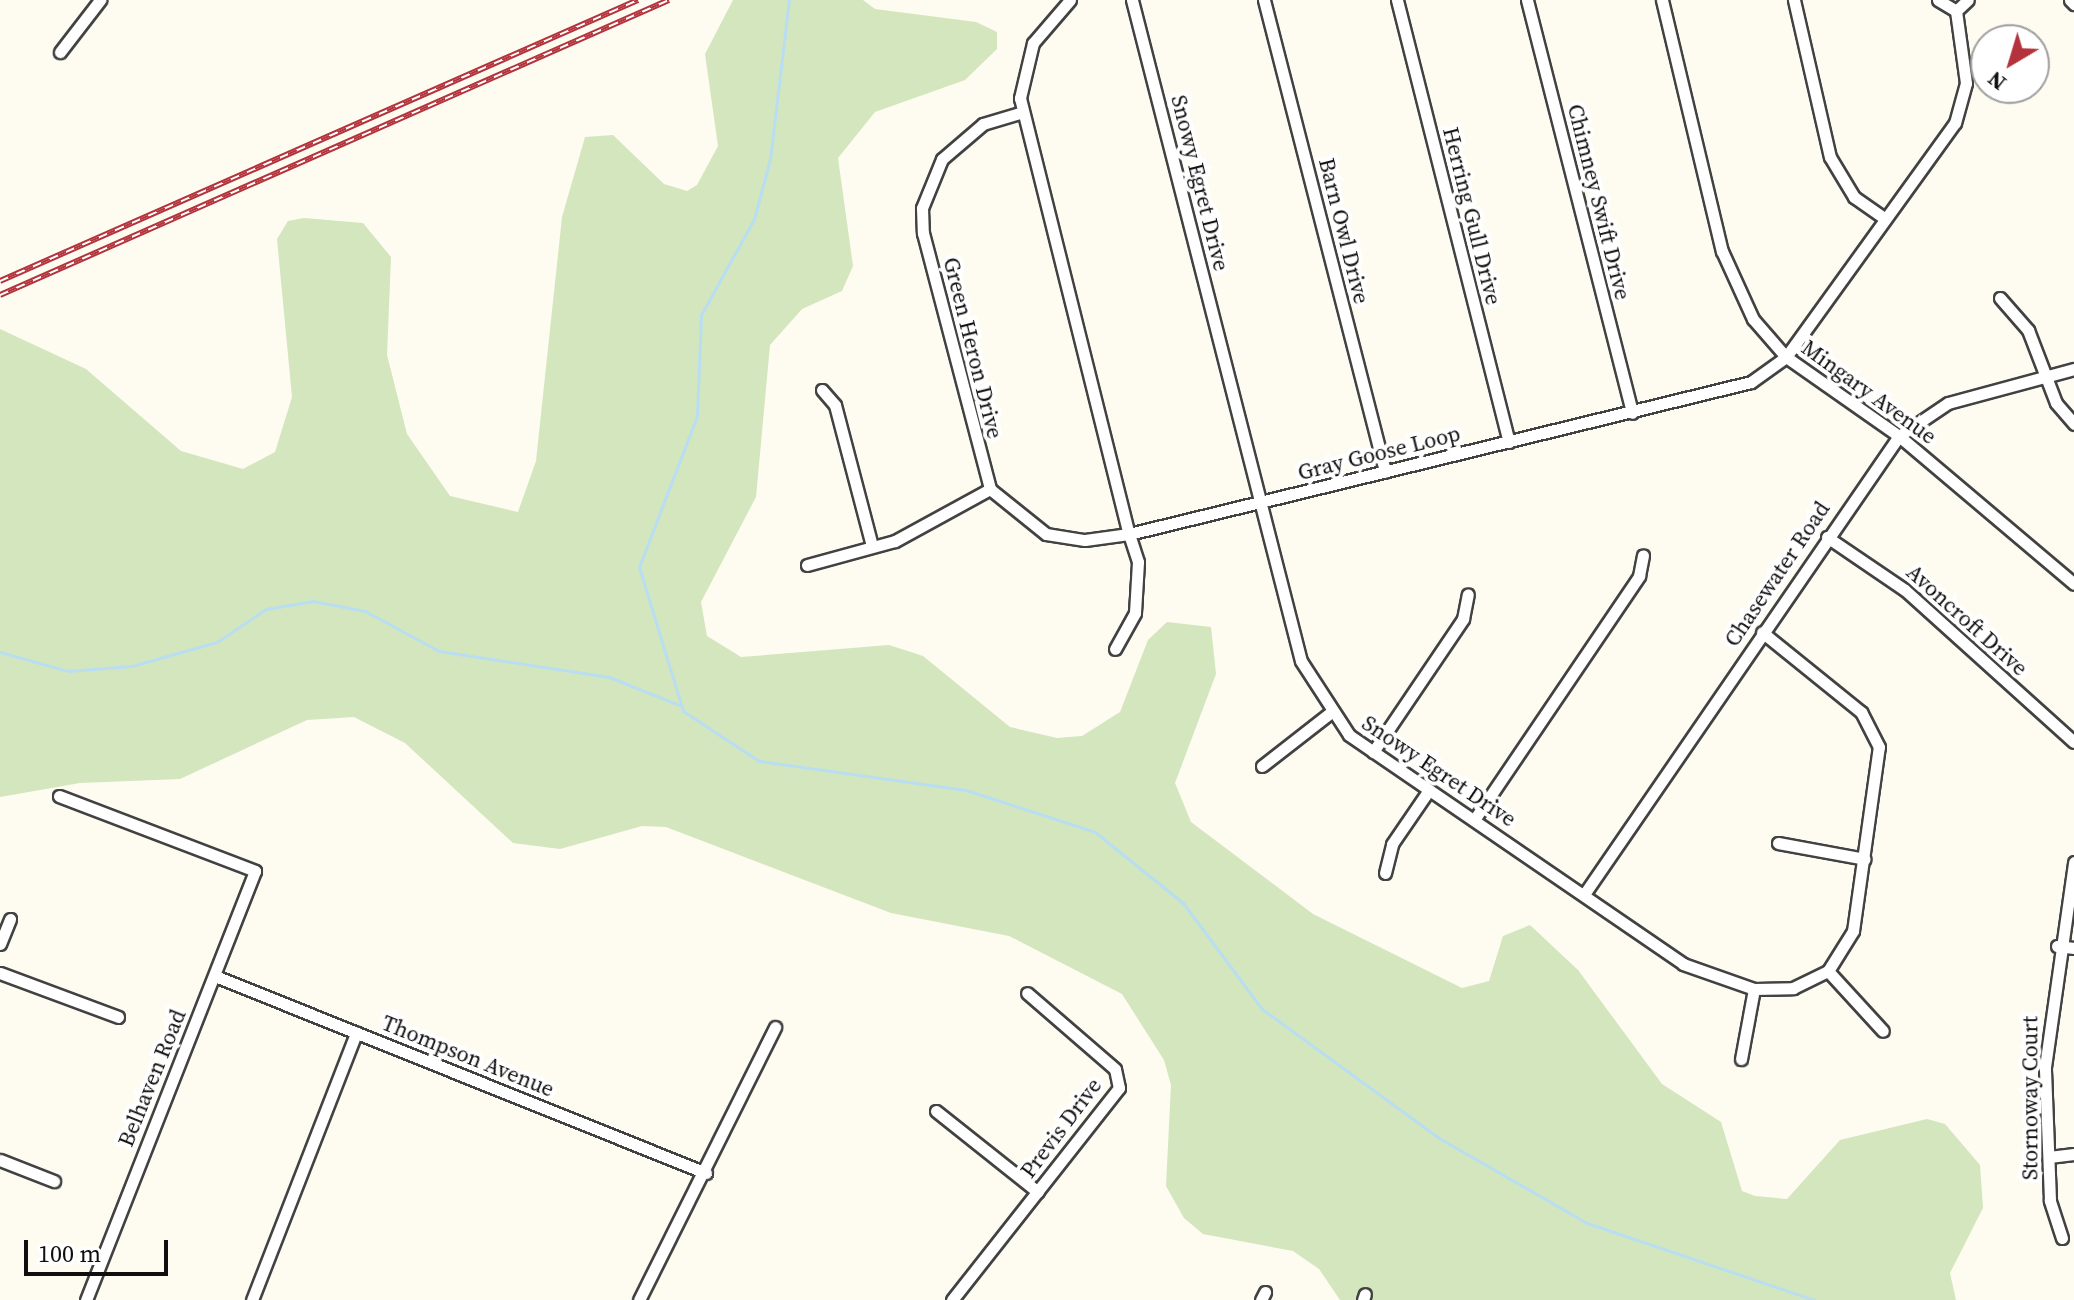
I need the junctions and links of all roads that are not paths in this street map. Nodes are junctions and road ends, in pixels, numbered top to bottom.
1 (100, 0) edge
2 (1070, 0) edge
3 (1132, 0) edge
4 (1264, 0) edge
5 (1397, 0) edge
6 (1527, 0) edge
7 (1662, 0) edge
8 (1794, 0) edge
9 (1938, 0) edge
10 (1968, 0) edge
11 (1956, 11) junction
12 (60, 52) dead end
13 (1023, 112) junction
14 (1885, 219) junction
15 (2000, 298) dead end
16 (1786, 357) junction
17 (2074, 369) edge
18 (2046, 378) junction
19 (822, 390) dead end
20 (1632, 413) junction
21 (2074, 424) edge
22 (1899, 436) junction
23 (1509, 442) junction
24 (1385, 472) junction
25 (990, 489) junction
26 (1259, 502) junction
27 (1129, 534) junction
28 (1827, 537) junction
29 (872, 546) junction
30 (1643, 555) dead end
31 (807, 565) dead end
32 (2074, 584) edge
33 (1468, 594) dead end
34 (1762, 632) junction
35 (1115, 649) dead end
36 (1330, 713) junction
37 (2074, 742) edge
38 (1373, 752) junction
39 (1262, 766) dead end
40 (1429, 790) junction
41 (59, 796) dead end
42 (1474, 820) junction
43 (1778, 843) dead end
44 (1865, 859) junction
45 (2074, 862) edge
46 (1385, 873) dead end
47 (1585, 893) junction
48 (10, 919) dead end
49 (0, 944) edge
50 (2057, 946) junction
51 (2074, 948) edge
52 (1828, 971) junction
53 (0, 973) edge
54 (215, 976) junction
55 (1754, 989) junction
56 (1027, 993) dead end
57 (118, 1017) dead end
58 (775, 1027) dead end
59 (1883, 1031) dead end
60 (356, 1033) junction
61 (1741, 1059) dead end
62 (936, 1111) dead end
63 (2074, 1154) edge
64 (2049, 1157) junction
65 (0, 1160) edge
66 (706, 1173) junction
67 (54, 1181) dead end
68 (1038, 1192) junction
69 (2062, 1238) dead end
70 (86, 1300) edge
71 (252, 1300) edge
72 (639, 1300) edge
73 (952, 1300) edge

1 - 12 street
2 - 13 street
3 - 26 street, Snowy Egret Drive
4 - 24 street, Barn Owl Drive
5 - 23 street, Herring Gull Drive
6 - 20 street, Chimney Swift Drive
7 - 16 street, Mingary Avenue
8 - 14 street
9 - 11 street
10 - 11 street
11 - 14 street, Gray Goose Loop
13 - 25 street, Green Heron Drive
13 - 27 street
14 - 16 street, Gray Goose Loop
15 - 18 street
16 - 20 street, Gray Goose Loop
16 - 22 street, Mingary Avenue
17 - 18 street, Chasewater Road
18 - 21 street
18 - 22 street, Chasewater Road
19 - 29 street
20 - 23 street, Gray Goose Loop
22 - 28 street, Chasewater Road
22 - 32 street, Mingary Avenue
23 - 24 street, Gray Goose Loop
24 - 26 street, Gray Goose Loop
25 - 27 street
25 - 29 street
26 - 27 street, Gray Goose Loop
26 - 36 street, Snowy Egret Drive
27 - 35 street
28 - 34 street, Chasewater Road
28 - 37 street, Avoncroft Drive
29 - 31 street
30 - 42 street
33 - 38 street
34 - 44 street
34 - 47 street, Chasewater Road
36 - 38 street, Snowy Egret Drive
36 - 39 street
38 - 40 street, Snowy Egret Drive
40 - 42 street, Snowy Egret Drive
40 - 46 street
41 - 54 street, Belhaven Road
42 - 47 street, Snowy Egret Drive
43 - 44 street
44 - 52 street
45 - 50 street, Stornoway Court
47 - 55 street, Snowy Egret Drive
48 - 49 street
50 - 51 street
50 - 64 street, Stornoway Court
52 - 55 street, Snowy Egret Drive
52 - 59 street
53 - 57 street
54 - 60 street, Thompson Avenue
54 - 70 street, Belhaven Road
55 - 61 street
56 - 68 street, Previs Drive
58 - 66 street
60 - 66 street, Thompson Avenue
60 - 71 street
62 - 68 street
63 - 64 street
64 - 69 street, Stornoway Court
65 - 67 street
66 - 72 street
68 - 73 street, Previs Drive

